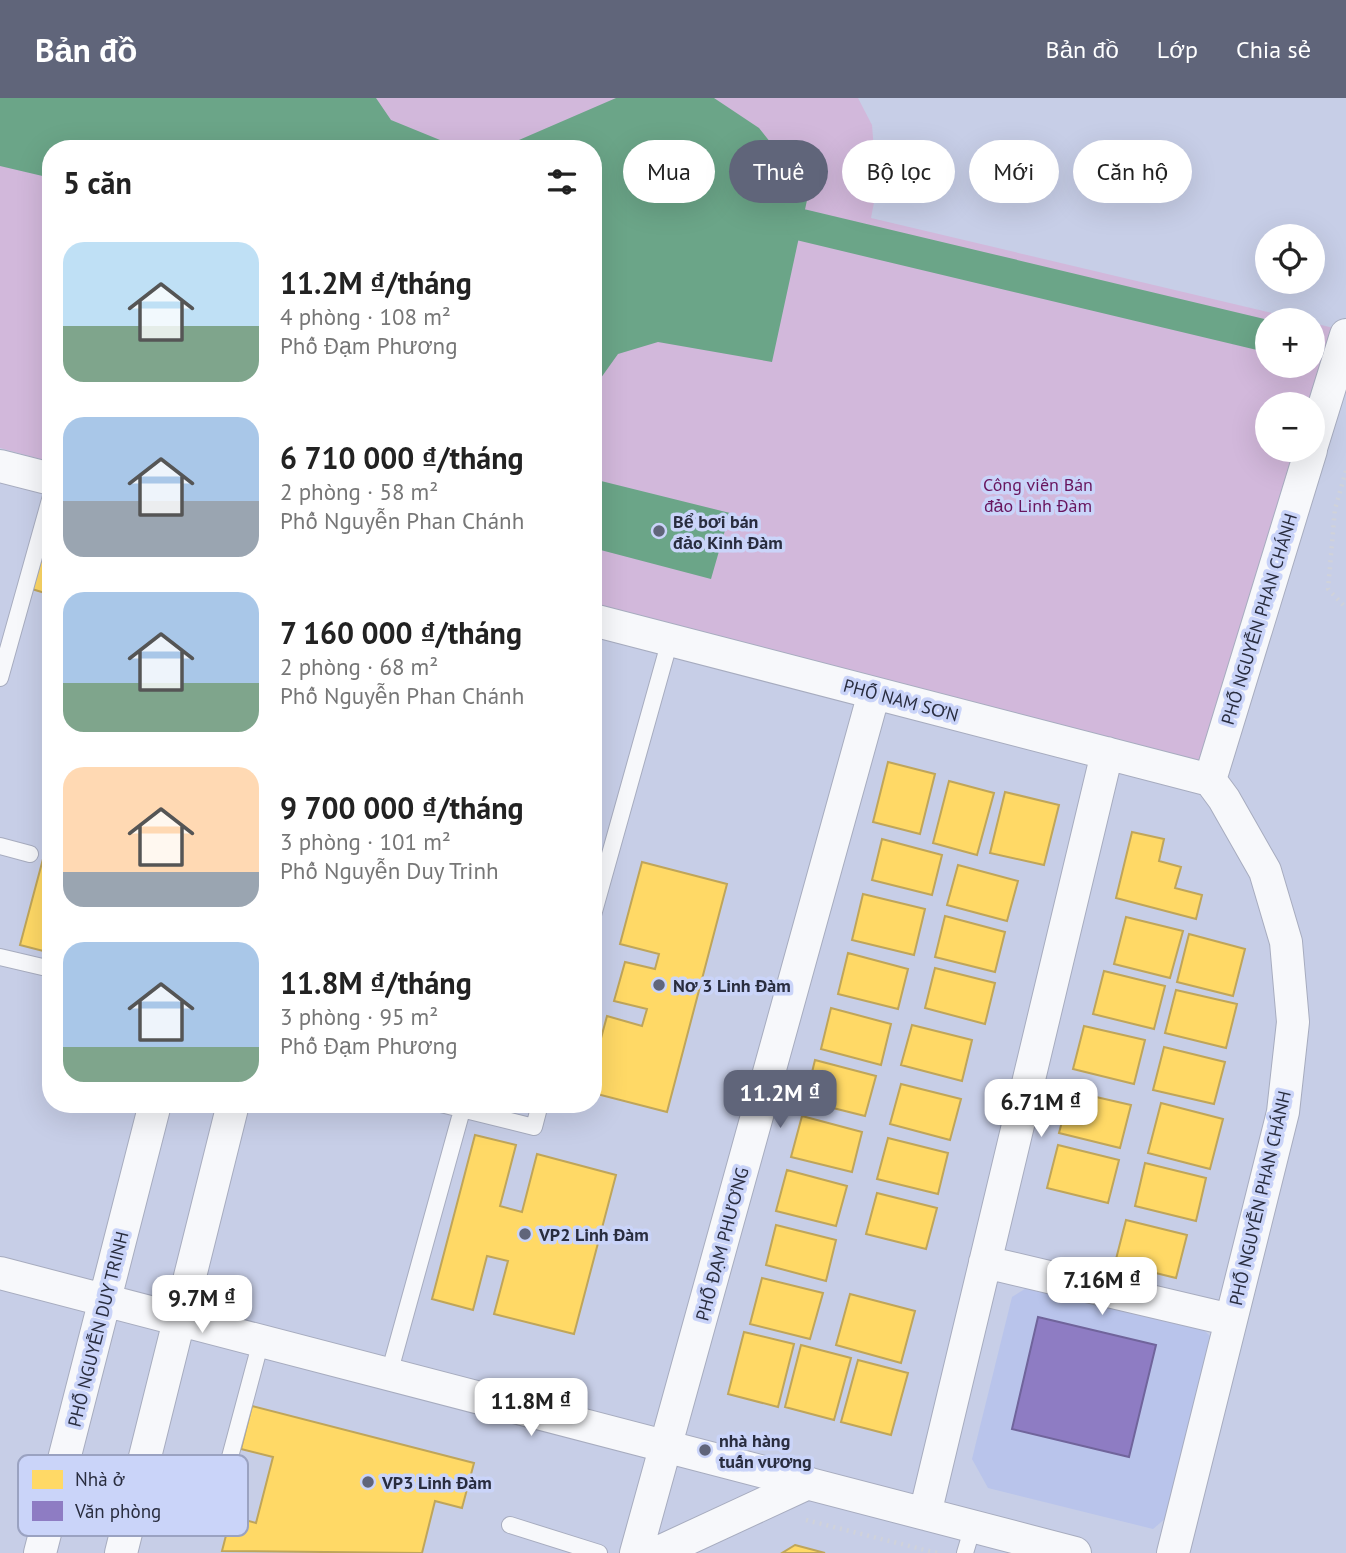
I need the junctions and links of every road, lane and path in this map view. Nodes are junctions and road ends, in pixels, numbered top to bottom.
1 (1346, 335) edge
2 (1325, 403) edge
3 (1307, 462) edge
4 (0, 466) edge
5 (1346, 471) edge
6 (42, 477) edge
7 (42, 528) edge
8 (1346, 608) edge
9 (602, 622) edge
10 (670, 640) junction
11 (0, 678) edge
12 (874, 693) junction
13 (1107, 753) junction
14 (1210, 780) junction
15 (0, 846) edge
16 (30, 854) dead end
17 (602, 883) edge
18 (0, 957) edge
19 (42, 967) edge
20 (153, 1113) edge
21 (231, 1113) edge
22 (461, 1113) edge
23 (475, 1113) edge
24 (538, 1113) edge
25 (985, 1262) junction
26 (0, 1273) edge
27 (105, 1301) junction
28 (179, 1320) junction
29 (1231, 1320) junction
30 (261, 1341) junction
31 (389, 1374) junction
32 (666, 1446) junction
33 (65, 1455) edge
34 (145, 1455) edge
35 (231, 1455) edge
36 (808, 1483) junction
37 (925, 1514) junction
38 (795, 1517) dead end
39 (510, 1525) dead end
40 (44, 1536) edge
41 (125, 1536) edge
42 (969, 1540) edge
43 (40, 1553) edge
44 (121, 1553) edge
45 (599, 1553) edge
46 (636, 1553) edge
47 (657, 1553) edge
48 (937, 1553) edge
49 (1075, 1553) edge
50 (1173, 1553) edge

1 - 2 street
3 - 14 street, PHỐ NGUYỄN PHAN CHÁNH
4 - 6 street
5 - 8 path
7 - 11 lane
9 - 10 street, PHỐ NAM SƠN
10 - 12 street, PHỐ NAM SƠN
10 - 17 lane
12 - 13 street, PHỐ NAM SƠN
12 - 32 street, PHỐ ĐẠM PHƯƠNG
13 - 14 street, PHỐ NAM SƠN
13 - 25 street
14 - 29 street, PHỐ NGUYỄN PHAN CHÁNH
15 - 16 lane
18 - 19 lane
20 - 27 street, PHỐ NGUYỄN DUY TRINH
21 - 28 street
22 - 31 lane
23 - 24 lane
25 - 29 street
25 - 37 street
26 - 27 street
27 - 28 street
27 - 33 street, PHỐ NGUYỄN DUY TRINH
28 - 30 street
28 - 34 street
29 - 50 street, PHỐ NGUYỄN PHAN CHÁNH
30 - 31 street
30 - 35 lane
31 - 32 street
32 - 36 street
32 - 46 street, PHỐ ĐẠM PHƯƠNG
36 - 37 street
36 - 47 street
37 - 42 street
38 - 48 path
39 - 45 lane
40 - 43 street, PHỐ NGUYỄN DUY TRINH
41 - 44 street
42 - 49 street

